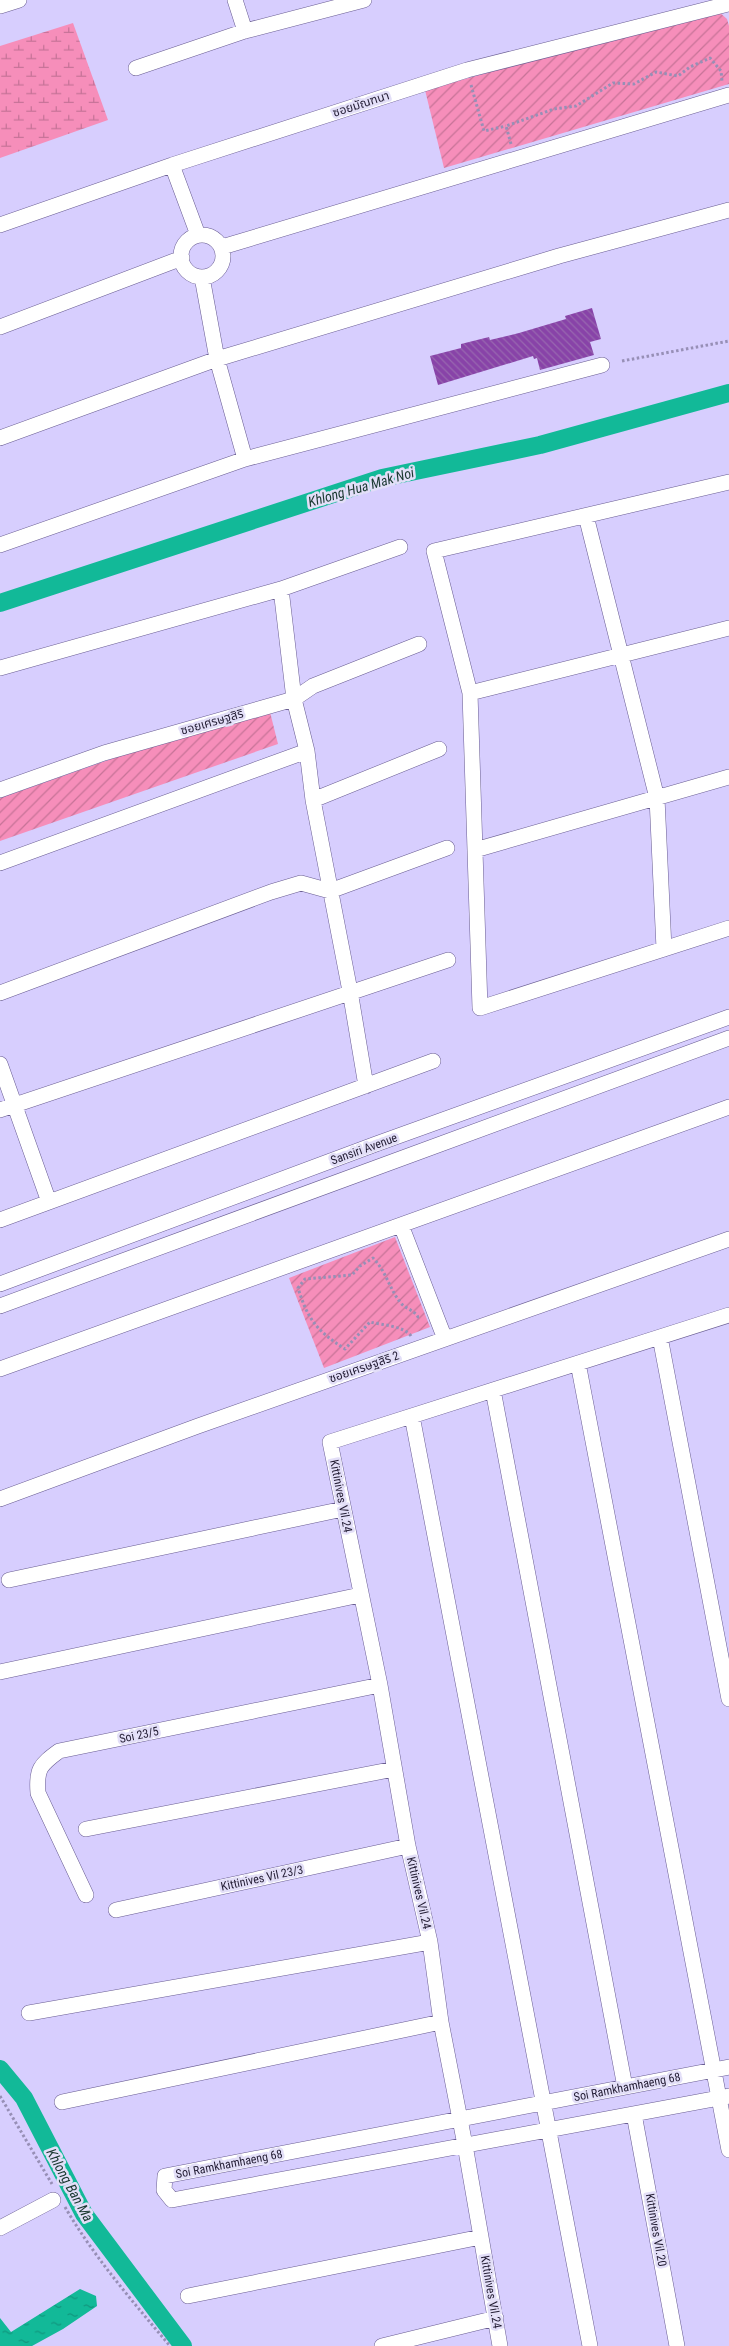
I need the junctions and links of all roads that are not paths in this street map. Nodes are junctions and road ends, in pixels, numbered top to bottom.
1 (19, 0) edge
2 (235, 0) edge
3 (364, 0) edge
4 (728, 5) edge
5 (0, 6) edge
6 (245, 31) junction
7 (136, 68) dead end
8 (727, 96) edge
9 (172, 165) junction
10 (729, 210) edge
11 (0, 225) edge
12 (198, 235) junction
13 (222, 247) junction
14 (182, 258) junction
15 (202, 277) junction
16 (0, 327) edge
17 (217, 359) junction
18 (602, 365) dead end
19 (0, 438) edge
20 (244, 459) junction
21 (729, 482) edge
22 (586, 516) junction
23 (0, 545) edge
24 (400, 547) dead end
25 (281, 589) junction
26 (729, 628) edge
27 (418, 644) dead end
28 (620, 655) junction
29 (0, 668) edge
30 (470, 693) junction
31 (294, 699) junction
32 (440, 748) dead end
33 (307, 751) junction
34 (729, 777) edge
35 (0, 790) edge
36 (657, 798) junction
37 (313, 800) junction
38 (447, 848) dead end
39 (475, 850) junction
40 (0, 863) edge
41 (330, 892) junction
42 (729, 928) edge
43 (664, 949) junction
44 (448, 960) dead end
45 (350, 992) junction
46 (0, 993) edge
47 (729, 1016) edge
48 (729, 1038) edge
49 (624, 1054) junction
50 (433, 1060) dead end
51 (0, 1064) edge
52 (630, 1073) junction
53 (366, 1086) junction
54 (15, 1104) junction
55 (729, 1107) edge
56 (0, 1110) edge
57 (322, 1164) junction
58 (329, 1184) junction
59 (49, 1202) junction
60 (0, 1220) edge
61 (401, 1225) junction
62 (729, 1239) edge
63 (31, 1273) junction
64 (0, 1284) edge
65 (36, 1292) junction
66 (0, 1306) edge
67 (729, 1315) edge
68 (660, 1337) junction
69 (445, 1339) junction
70 (578, 1363) junction
71 (0, 1369) edge
72 (493, 1390) junction
73 (412, 1416) junction
74 (0, 1499) edge
75 (344, 1509) junction
76 (9, 1580) dead end
77 (360, 1595) junction
78 (0, 1672) edge
79 (380, 1685) junction
80 (729, 1699) edge
81 (394, 1769) junction
82 (86, 1829) dead end
83 (408, 1846) junction
84 (86, 1896) dead end
85 (116, 1910) dead end
86 (430, 1942) junction
87 (29, 2013) dead end
88 (440, 2022) junction
89 (729, 2067) edge
90 (713, 2070) junction
91 (625, 2087) junction
92 (724, 2097) edge
93 (62, 2102) dead end
94 (542, 2104) junction
95 (634, 2114) junction
96 (460, 2119) junction
97 (548, 2130) junction
98 (465, 2146) junction
99 (729, 2150) edge
100 (56, 2196) road end
101 (0, 2228) edge
102 (482, 2237) junction
103 (188, 2296) dead end
104 (496, 2318) junction
105 (382, 2346) edge
106 (500, 2346) edge
107 (590, 2346) edge
108 (677, 2346) edge

1 - 5 street
2 - 6 street
3 - 6 street
4 - 9 street, ซอยมัณฑนา
6 - 7 street
8 - 13 street
9 - 11 street, ซอยมัณฑนา
9 - 12 street
10 - 17 street
12 - 13 street
12 - 14 street
13 - 15 street
14 - 15 street
14 - 16 street
15 - 17 street
17 - 19 street
17 - 20 street
18 - 20 street
20 - 23 street
21 - 22 street
22 - 28 street
22 - 30 street
24 - 25 street
25 - 29 street
25 - 31 street
26 - 28 street
27 - 31 street, ซอยเศรษฐสิริ
28 - 30 street
28 - 36 street
30 - 39 street
31 - 33 street
31 - 35 street, ซอยเศรษฐสิริ
32 - 37 street
33 - 37 street
33 - 40 street
34 - 36 street
36 - 39 street
36 - 43 street
37 - 41 street
38 - 41 street
39 - 43 street
41 - 45 street
41 - 46 street
42 - 43 street
44 - 45 street
45 - 53 street
45 - 54 street
47 - 49 street, Sansiri Avenue
48 - 52 street, Sansiri Avenue
49 - 52 street
49 - 57 street, Sansiri Avenue
50 - 53 street
51 - 54 street
52 - 58 street, Sansiri Avenue
53 - 59 street
54 - 56 street
54 - 59 street
55 - 61 street
57 - 58 street
57 - 63 street, Sansiri Avenue
58 - 65 street, Sansiri Avenue
59 - 60 street
61 - 69 street
61 - 71 street
62 - 69 street, ซอยเศรษฐสิริ 2
63 - 64 street, Sansiri Avenue
63 - 65 street
65 - 66 street, Sansiri Avenue
67 - 68 street
68 - 70 street
68 - 80 street
69 - 74 street, ซอยเศรษฐสิริ 2
70 - 72 street
70 - 90 street
72 - 73 street
72 - 91 street
73 - 75 street, Kittinives Vil.24
73 - 94 street
75 - 76 street
75 - 77 street, Kittinives Vil.24
77 - 78 street
77 - 79 street, Kittinives Vil.24
79 - 81 street, Kittinives Vil.24
79 - 84 street, Soi 23/5
81 - 82 street
81 - 83 street, Kittinives Vil.24
83 - 85 street, Kittinives Vil 23/3
83 - 86 street, Kittinives Vil.24
86 - 87 street
86 - 88 street, Kittinives Vil.24
88 - 93 street
88 - 96 street, Kittinives Vil.24
89 - 90 street, Soi Ramkhamhaeng 68
90 - 91 street, Soi Ramkhamhaeng 68
90 - 92 street
91 - 94 street, Soi Ramkhamhaeng 68
92 - 95 street, Soi Ramkhamhaeng 68
92 - 99 street
94 - 96 street, Soi Ramkhamhaeng 68
94 - 97 street
95 - 97 street, Soi Ramkhamhaeng 68
95 - 108 street, Kittinives Vil.20
96 - 98 street, Kittinives Vil.24
96 - 98 street, Soi Ramkhamhaeng 68
97 - 98 street, Soi Ramkhamhaeng 68
97 - 107 street
98 - 102 street, Kittinives Vil.24
100 - 101 street
102 - 103 street
102 - 104 street, Kittinives Vil.24
104 - 105 street
104 - 106 street, Kittinives Vil.24

